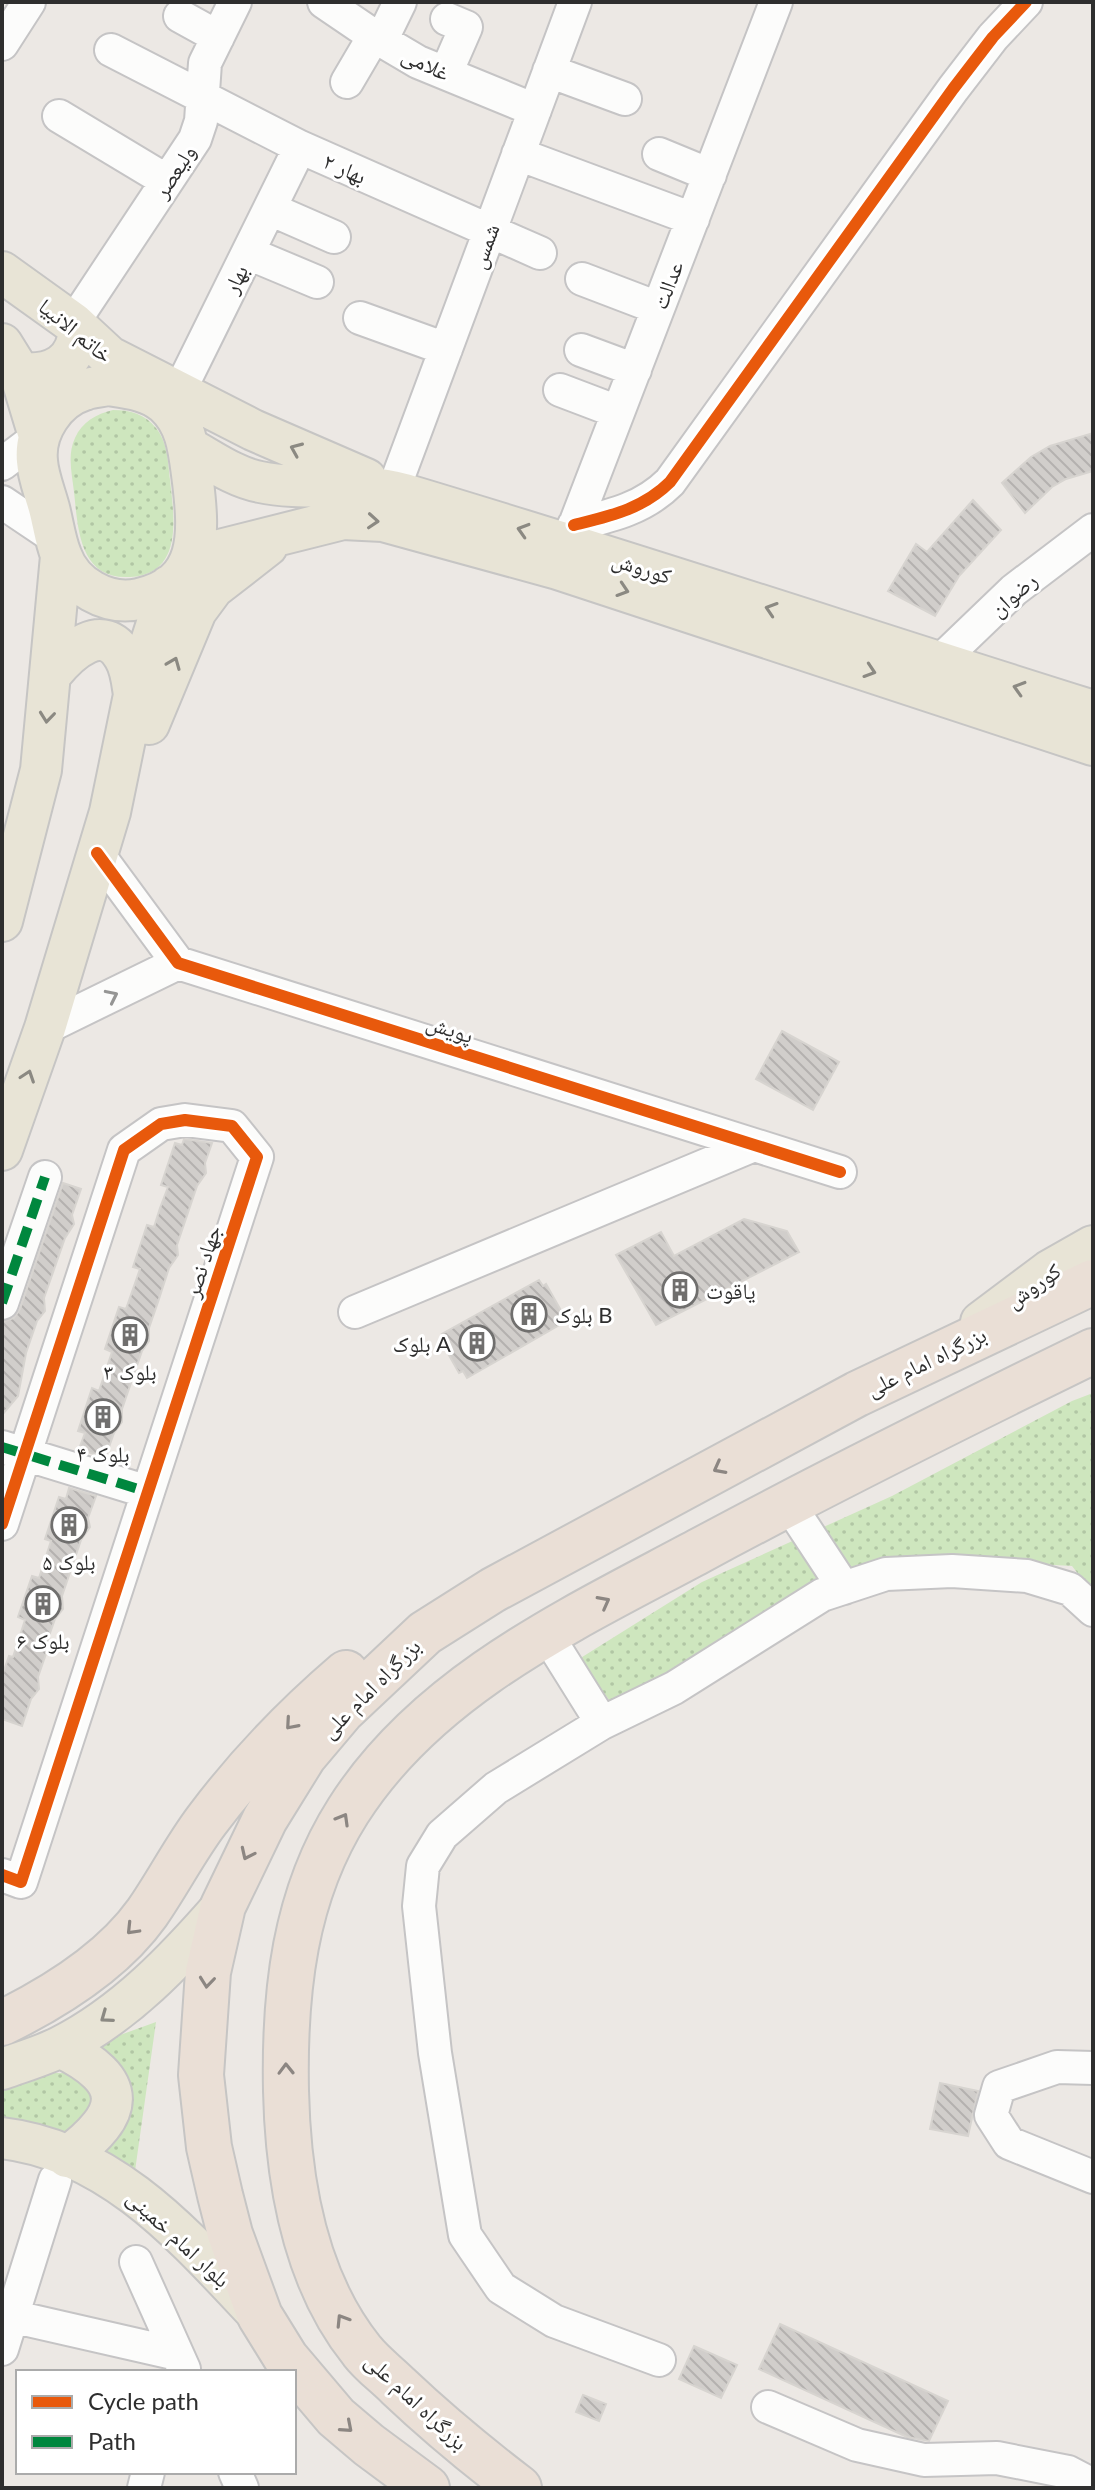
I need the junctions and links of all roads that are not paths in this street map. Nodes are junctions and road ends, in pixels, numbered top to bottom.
1 (235, 2) edge
2 (400, 2) edge
3 (575, 2) edge
4 (776, 2) edge
5 (1026, 2) edge
6 (333, 5) edge
7 (17, 8) edge
8 (180, 16) dead end
9 (447, 19) dead end
10 (218, 37) junction
11 (378, 38) junction
12 (2, 44) edge
13 (111, 50) dead end
14 (549, 71) junction
15 (446, 73) junction
16 (347, 82) dead end
17 (203, 97) junction
18 (625, 99) dead end
19 (535, 110) junction
20 (59, 116) dead end
21 (300, 147) junction
22 (518, 154) junction
23 (659, 154) dead end
24 (710, 175) junction
25 (167, 181) junction
26 (270, 209) junction
27 (693, 219) junction
28 (489, 232) junction
29 (334, 237) dead end
30 (248, 253) junction
31 (540, 253) dead end
32 (2, 272) edge
33 (582, 279) dead end
34 (317, 282) dead end
35 (658, 308) junction
36 (360, 318) dead end
37 (76, 326) junction
38 (446, 349) junction
39 (581, 350) dead end
40 (11, 359) edge
41 (635, 370) junction
42 (560, 390) dead end
43 (165, 398) junction
44 (618, 412) junction
45 (39, 436) junction
46 (189, 448) junction
47 (2, 464) edge
48 (393, 491) junction
49 (2, 502) edge
50 (296, 530) junction
51 (1093, 530) edge
52 (567, 546) junction
53 (59, 548) junction
54 (181, 572) junction
55 (938, 663) junction
56 (52, 673) junction
57 (134, 695) junction
58 (1093, 711) edge
59 (1093, 745) edge
60 (110, 812) junction
61 (97, 853) junction
62 (2, 921) edge
63 (178, 963) junction
64 (45, 1028) junction
65 (754, 1145) junction
66 (2, 1150) edge
67 (840, 1172) dead end
68 (45, 1177) dead end
69 (1093, 1246) edge
70 (1093, 1282) edge
71 (2, 1303) edge
72 (355, 1312) dead end
73 (1093, 1351) edge
74 (937, 1355) junction
75 (857, 1394) junction
76 (770, 1441) junction
77 (13, 1451) edge
78 (882, 1453) junction
79 (148, 1492) junction
80 (792, 1501) junction
81 (2, 1524) edge
82 (844, 1588) junction
83 (493, 1590) junction
84 (1093, 1610) edge
85 (547, 1635) junction
86 (602, 1723) junction
87 (2, 1875) edge
88 (223, 1906) junction
89 (2, 2023) edge
90 (60, 2047) junction
91 (1093, 2068) edge
92 (2, 2069) edge
93 (2, 2138) edge
94 (61, 2168) junction
95 (1093, 2177) edge
96 (136, 2262) dead end
97 (8, 2315) edge
98 (260, 2316) junction
99 (2, 2349) edge
100 (659, 2360) dead end
101 (178, 2366) edge
102 (768, 2407) dead end
103 (1093, 2485) edge
104 (427, 2488) edge
105 (519, 2488) edge

1 - 10 street, ولیعصر
2 - 11 street
3 - 14 street, شمس
4 - 24 street, عدالت
5 - 52 street
6 - 11 street, غلامی
7 - 12 street
8 - 10 street
9 - 15 street
10 - 17 street, ولیعصر
11 - 15 street, غلامی
11 - 16 street
13 - 17 street, بهار ۲
14 - 18 street
14 - 19 street, شمس
15 - 19 street, غلامی
17 - 21 street, بهار ۲
17 - 25 street, ولیعصر
19 - 22 street, شمس
20 - 25 street
21 - 26 street, بهار
21 - 28 street, بهار ۲
22 - 27 street
22 - 28 street, شمس
23 - 24 street
24 - 27 street, عدالت
25 - 37 street, ولیعصر
26 - 29 street
26 - 30 street, بهار
27 - 35 street, عدالت
28 - 31 street, بهار ۲
28 - 38 street, شمس
30 - 34 street
30 - 43 street, بهار
32 - 37 main road, خاتم الانبیا
33 - 35 street
35 - 41 street, عدالت
36 - 38 street
37 - 40 main road
37 - 43 main road, خاتم الانبیا
38 - 48 street, شمس
39 - 41 street
40 - 45 main road
41 - 44 street, عدالت
42 - 44 street
43 - 45 main road
43 - 46 main road
48 -> 43 main road
44 - 52 street, عدالت
45 - 47 street
45 - 53 main road
46 - 48 main road, کوروش
46 - 54 main road
52 -> 48 main road, کوروش
49 - 53 street
50 -> 52 main road, کوروش
50 - 54 main road, کوروش
60 -> 50 main road
51 - 55 street, رضوان
55 -> 52 main road, کوروش
52 -> 59 main road, کوروش
53 - 54 main road
53 - 56 main road
54 - 57 main road
58 -> 55 main road, کوروش
56 - 57 main road
56 -> 62 main road
57 - 60 main road
60 - 61 main road
61 - 63 street
61 - 64 main road
64 -> 63 street
63 - 65 street, پویش
66 -> 64 main road
65 - 67 street, پویش
65 - 72 street
68 - 71 street
69 - 74 main road, کوروش
70 - 74 highway, بزرگراه امام علی
73 - 78 highway, بزرگراه امام علی
74 - 75 highway, بزرگراه امام علی
75 - 76 highway, بزرگراه امام علی
75 - 78 highway
76 - 80 highway
76 -> 83 highway, بزرگراه امام علی
77 - 79 street
77 - 79 street, جهاد نصر
77 - 81 street, جهاد نصر
78 - 80 highway, بزرگراه امام علی
79 - 87 street, جهاد نصر
80 - 82 street
85 -> 80 highway, بزرگراه امام علی
82 - 84 street
82 - 86 street
83 -> 88 highway, بزرگراه امام علی
83 -> 89 highway
85 - 86 street
105 -> 85 highway, بزرگراه امام علی
86 - 100 street
88 -> 90 main road
88 -> 98 highway, بزرگراه امام علی
90 - 92 main road
90 - 94 main road
91 - 95 street
93 - 94 main road, بلوار امام خمینی
94 - 97 street
94 - 98 main road, بلوار امام خمینی
96 - 101 street
97 - 99 street
97 - 101 street
98 -> 104 highway, بزرگراه امام علی
102 - 103 street

